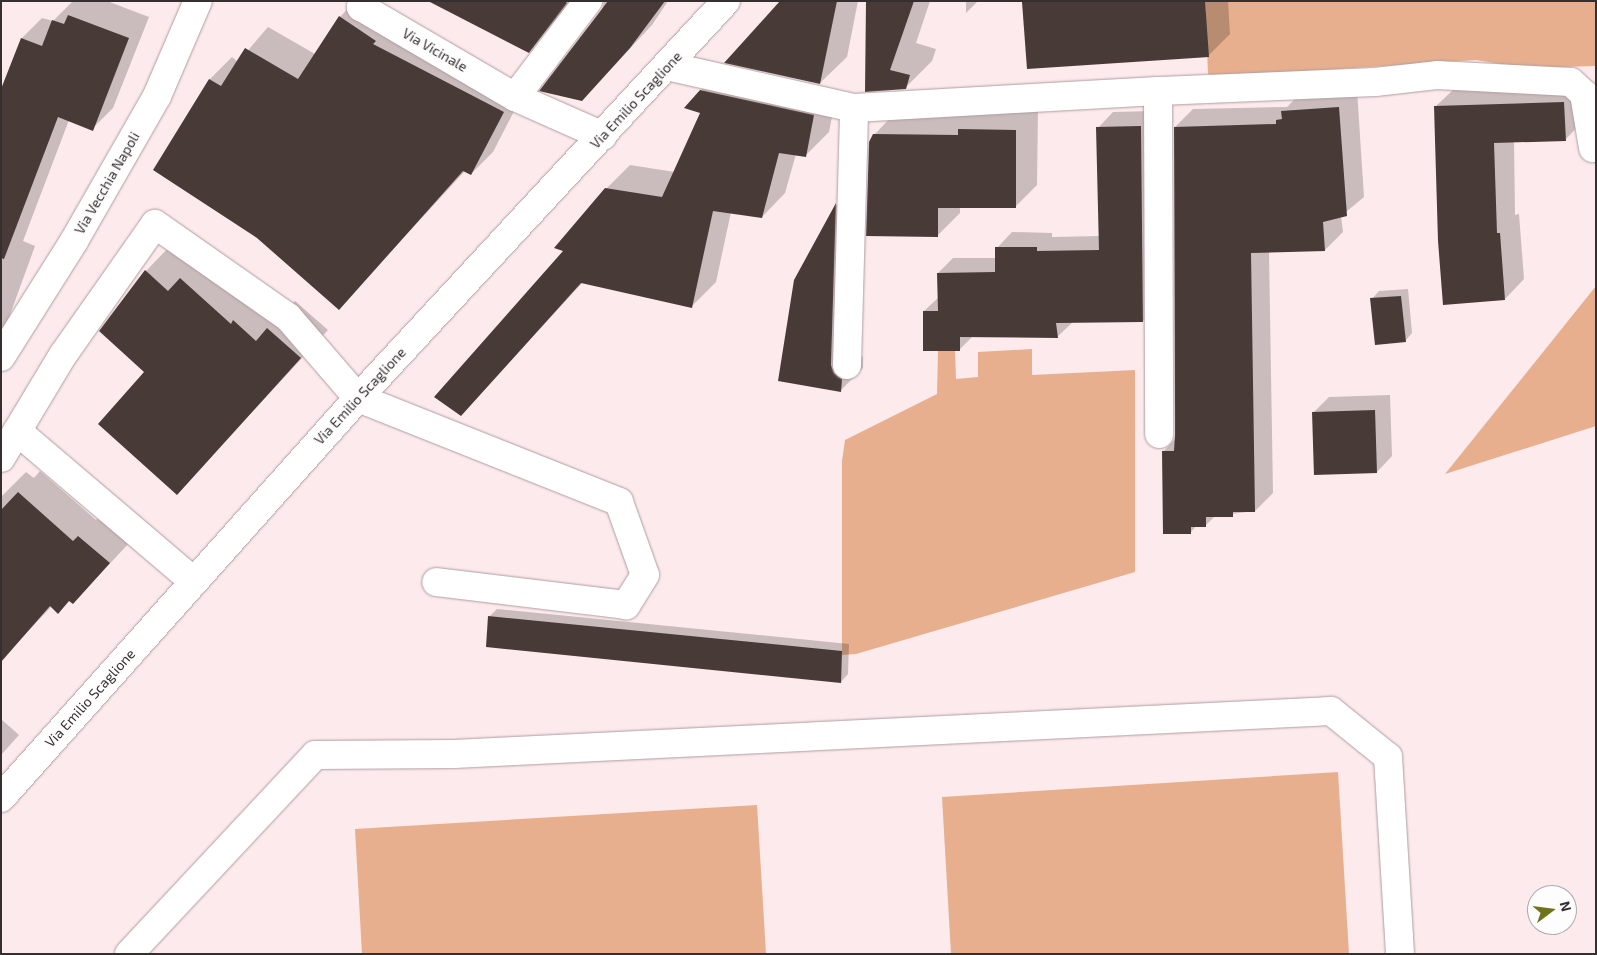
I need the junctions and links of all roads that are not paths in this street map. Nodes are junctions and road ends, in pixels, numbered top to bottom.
1 (198, 1) edge
2 (364, 1) edge
3 (588, 1) edge
4 (726, 1) edge
5 (667, 66) junction
6 (1158, 91) junction
7 (516, 97) junction
8 (854, 108) junction
9 (603, 136) junction
10 (1593, 148) dead end
11 (1, 357) edge
12 (847, 365) dead end
13 (358, 398) junction
14 (18, 432) junction
15 (1159, 434) dead end
16 (1, 458) edge
17 (193, 581) junction
18 (436, 582) dead end
19 (1, 798) edge
20 (129, 954) edge
21 (1400, 954) edge

1 - 11 street, Via Vecchia Napoli
2 - 7 street, Via Vicinale
3 - 7 street
4 - 5 street, Via Emilio Scaglione
5 - 8 street
5 - 9 street, Via Emilio Scaglione
6 - 8 street
6 - 10 street
6 - 15 street
7 - 9 street, Via Vicinale
8 - 12 street
9 - 13 street, Via Emilio Scaglione
13 - 14 street
13 - 17 street, Via Emilio Scaglione
13 - 18 street
14 - 16 street
14 - 17 street
17 - 19 street, Via Emilio Scaglione
20 - 21 street

